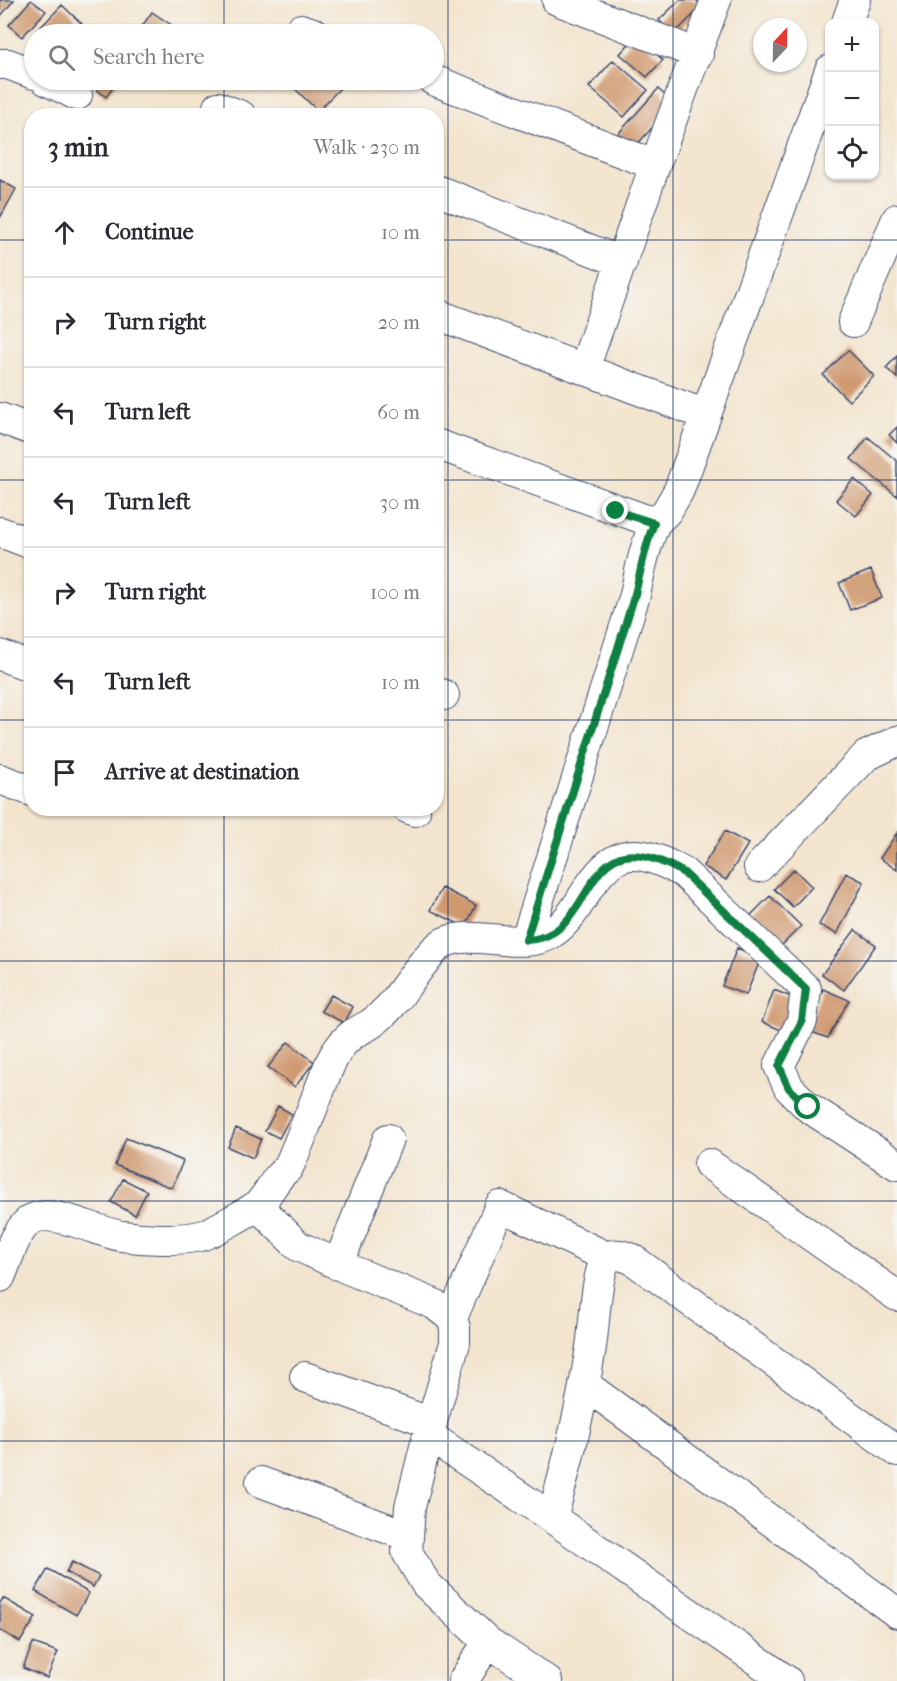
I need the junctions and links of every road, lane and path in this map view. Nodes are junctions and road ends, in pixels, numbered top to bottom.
1 (557, 0) edge
2 (716, 0) edge
3 (855, 0) edge
4 (848, 18) edge
5 (698, 54) junction
6 (0, 64) edge
7 (24, 70) edge
8 (829, 72) edge
9 (444, 84) edge
10 (67, 90) edge
11 (77, 95) dead end
12 (655, 165) junction
13 (444, 193) edge
14 (897, 219) edge
15 (622, 262) junction
16 (444, 318) edge
17 (853, 322) dead end
18 (584, 369) junction
19 (706, 415) junction
20 (0, 418) edge
21 (24, 427) edge
22 (444, 447) edge
23 (654, 523) junction
24 (0, 532) edge
25 (24, 541) edge
26 (0, 655) edge
27 (24, 664) edge
28 (897, 741) edge
29 (0, 779) edge
30 (24, 788) edge
31 (759, 867) dead end
32 (526, 940) junction
33 (388, 1139) dead end
34 (709, 1164) dead end
35 (897, 1165) edge
36 (258, 1206) junction
37 (607, 1257) junction
38 (338, 1265) junction
39 (0, 1277) edge
40 (897, 1296) edge
41 (452, 1318) junction
42 (305, 1377) dead end
43 (584, 1384) junction
44 (430, 1429) junction
45 (897, 1451) edge
46 (261, 1482) dead end
47 (552, 1518) junction
48 (408, 1536) junction
49 (897, 1612) edge
50 (488, 1642) junction
51 (463, 1681) edge
52 (547, 1681) edge
53 (787, 1681) edge

1 - 5 street
2 - 5 street
3 - 4 street
5 - 12 street
6 - 7 street
8 - 19 street
9 - 12 street
10 - 11 street
12 - 15 street
13 - 15 street
14 - 17 street
15 - 18 street
16 - 18 street
18 - 19 street
19 - 23 street
20 - 21 street
22 - 23 street
23 - 32 street
24 - 25 street
26 - 27 street
28 - 31 street
29 - 30 street
32 - 35 street
32 - 36 street
33 - 38 street
34 - 40 street
36 - 38 street
36 - 39 street
37 - 41 street
37 - 43 street
37 - 45 street
38 - 41 street
41 - 44 street
42 - 44 street
43 - 47 street
43 - 49 street
44 - 47 street
44 - 48 street
46 - 48 street
47 - 53 street
48 - 50 street
50 - 51 street
50 - 52 street

